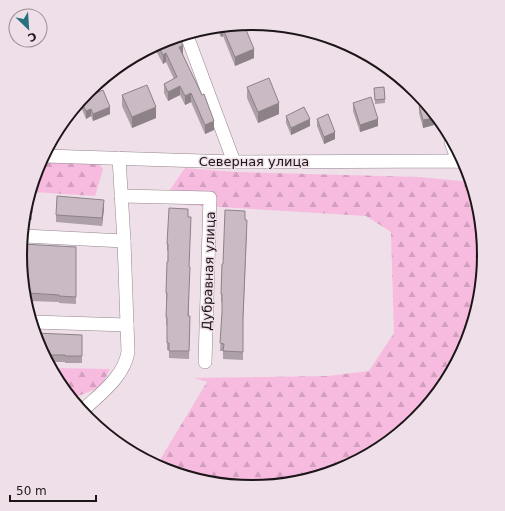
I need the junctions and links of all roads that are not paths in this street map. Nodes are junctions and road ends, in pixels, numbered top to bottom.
1 (188, 40) edge
2 (50, 156) edge
3 (119, 158) junction
4 (234, 162) junction
5 (458, 162) edge
6 (121, 196) junction
7 (28, 236) edge
8 (124, 241) junction
9 (37, 322) edge
10 (127, 326) junction
11 (205, 362) dead end
12 (86, 407) edge

1 - 4 street
2 - 3 street, Северная улица
3 - 4 street, Северная улица
3 - 6 street
4 - 5 street, Северная улица
6 - 8 street
6 - 11 street, Дубравная улица
7 - 8 street
8 - 10 street
9 - 10 street
10 - 12 street

